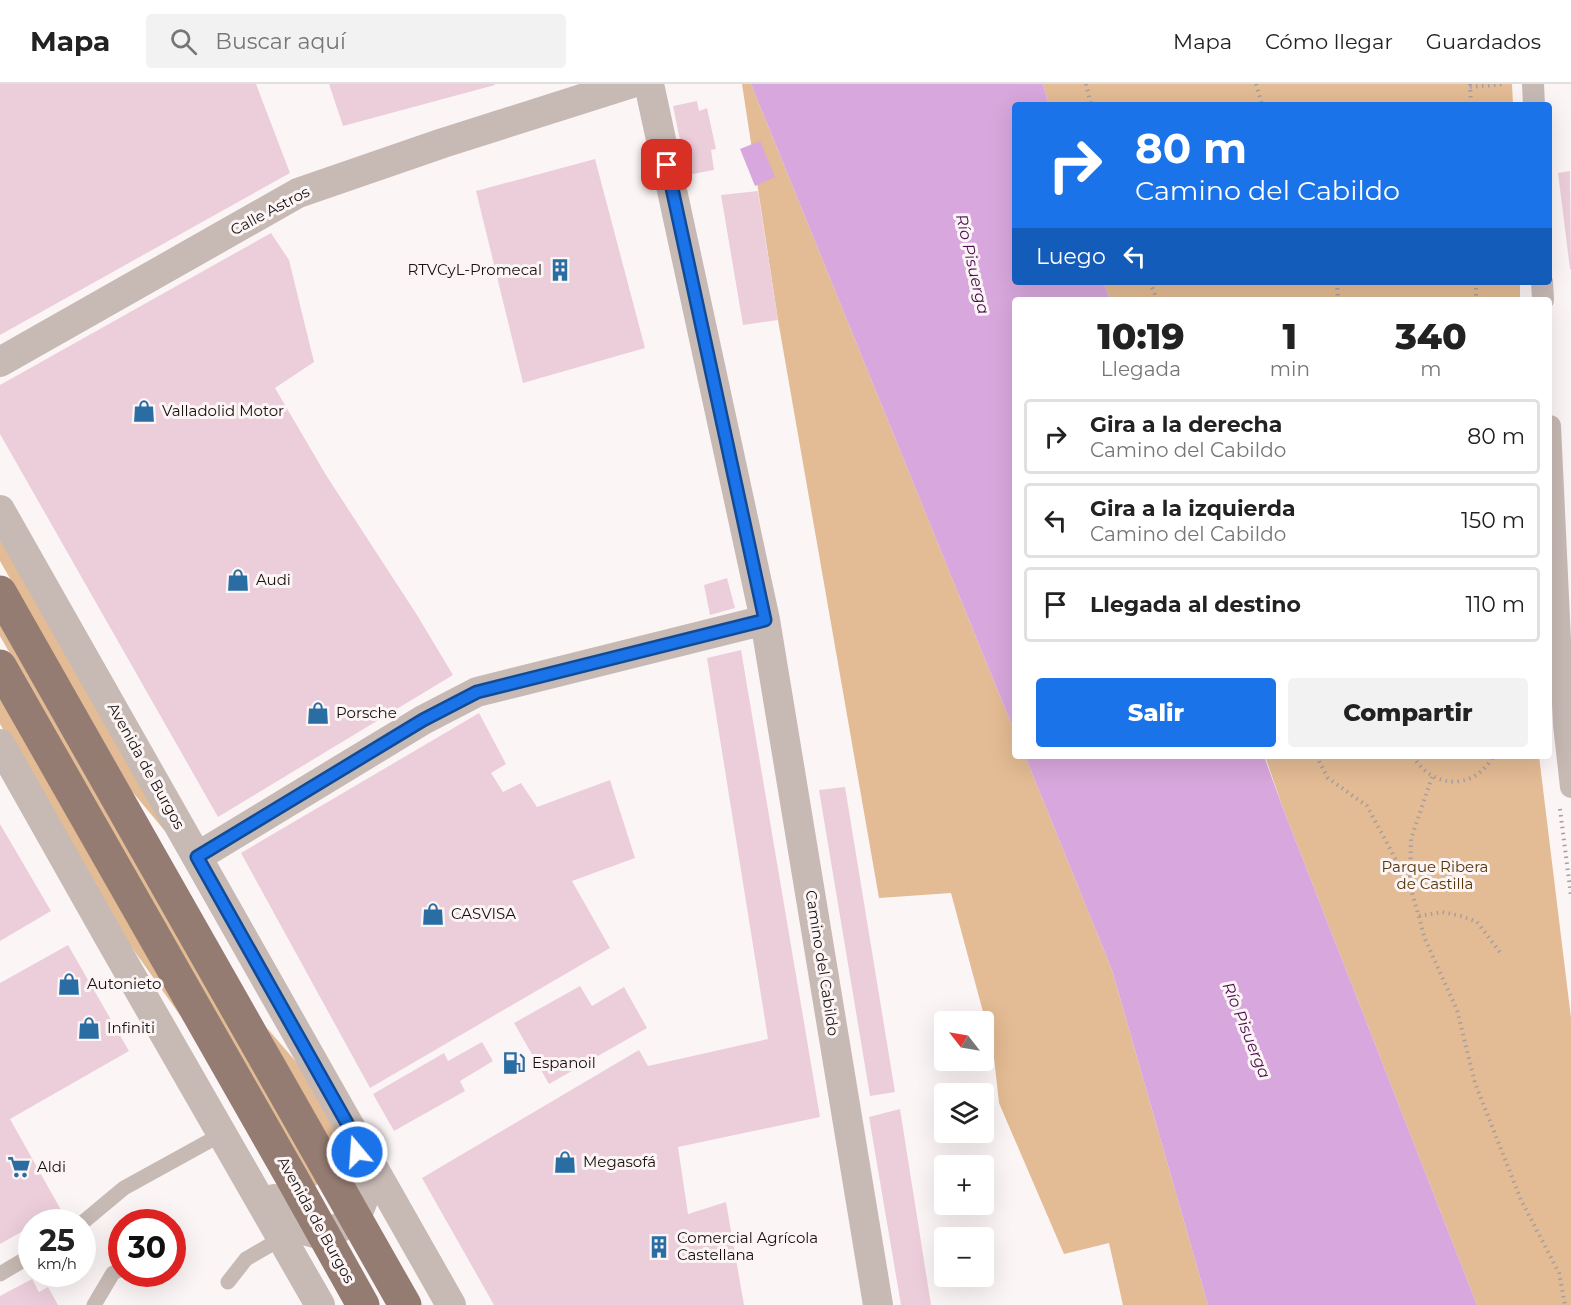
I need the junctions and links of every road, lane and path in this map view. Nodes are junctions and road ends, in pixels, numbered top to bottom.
1 (629, 84) edge
2 (650, 84) edge
3 (1086, 84) edge
4 (1256, 84) edge
5 (1504, 84) edge
6 (1533, 84) edge
7 (1470, 86) edge
8 (1090, 102) edge
9 (1261, 102) edge
10 (1470, 102) edge
11 (1534, 102) edge
12 (0, 362) edge
13 (1552, 459) edge
14 (0, 510) edge
15 (0, 592) edge
16 (765, 620) junction
17 (0, 666) edge
18 (1568, 724) edge
19 (0, 744) edge
20 (1318, 759) edge
21 (1415, 759) edge
22 (1491, 759) edge
23 (1432, 777) junction
24 (1571, 787) edge
25 (197, 857) junction
26 (1410, 885) junction
27 (1419, 916) junction
28 (185, 918) junction
29 (110, 939) junction
30 (1502, 955) dead end
31 (273, 992) junction
32 (352, 1132) junction
33 (222, 1134) junction
34 (96, 1211) edge
35 (356, 1218) junction
36 (325, 1236) junction
37 (282, 1238) junction
38 (18, 1263) edge
39 (0, 1274) edge
40 (108, 1281) edge
41 (228, 1282) dead end
42 (94, 1305) edge
43 (320, 1305) edge
44 (363, 1305) edge
45 (405, 1305) edge
46 (451, 1305) edge
47 (878, 1305) edge
48 (1565, 1305) edge

1 - 12 street, Calle Astros
2 - 16 street, Camino del Cabildo
3 - 8 path
4 - 9 path
5 - 7 path
6 - 11 street
7 - 10 path
13 - 18 street
14 - 25 street, Avenida de Burgos
15 - 28 highway
16 - 25 street
16 - 47 street, Camino del Cabildo
17 - 36 highway, Avenida de Burgos
18 - 24 street
19 - 29 street
20 - 26 path
21 - 23 path
22 - 23 path
23 - 26 path
25 - 31 street, Avenida de Burgos
26 - 27 path
27 - 30 path
27 - 48 path
28 - 31 street
28 - 35 highway
29 - 33 street
29 - 36 street
31 - 32 street, Avenida de Burgos
32 - 35 street
32 - 46 street, Avenida de Burgos
33 - 34 lane
33 - 37 street
35 - 36 street
35 - 45 highway
36 - 44 highway, Avenida de Burgos
37 - 41 lane
37 - 43 street
38 - 39 lane
40 - 42 lane

